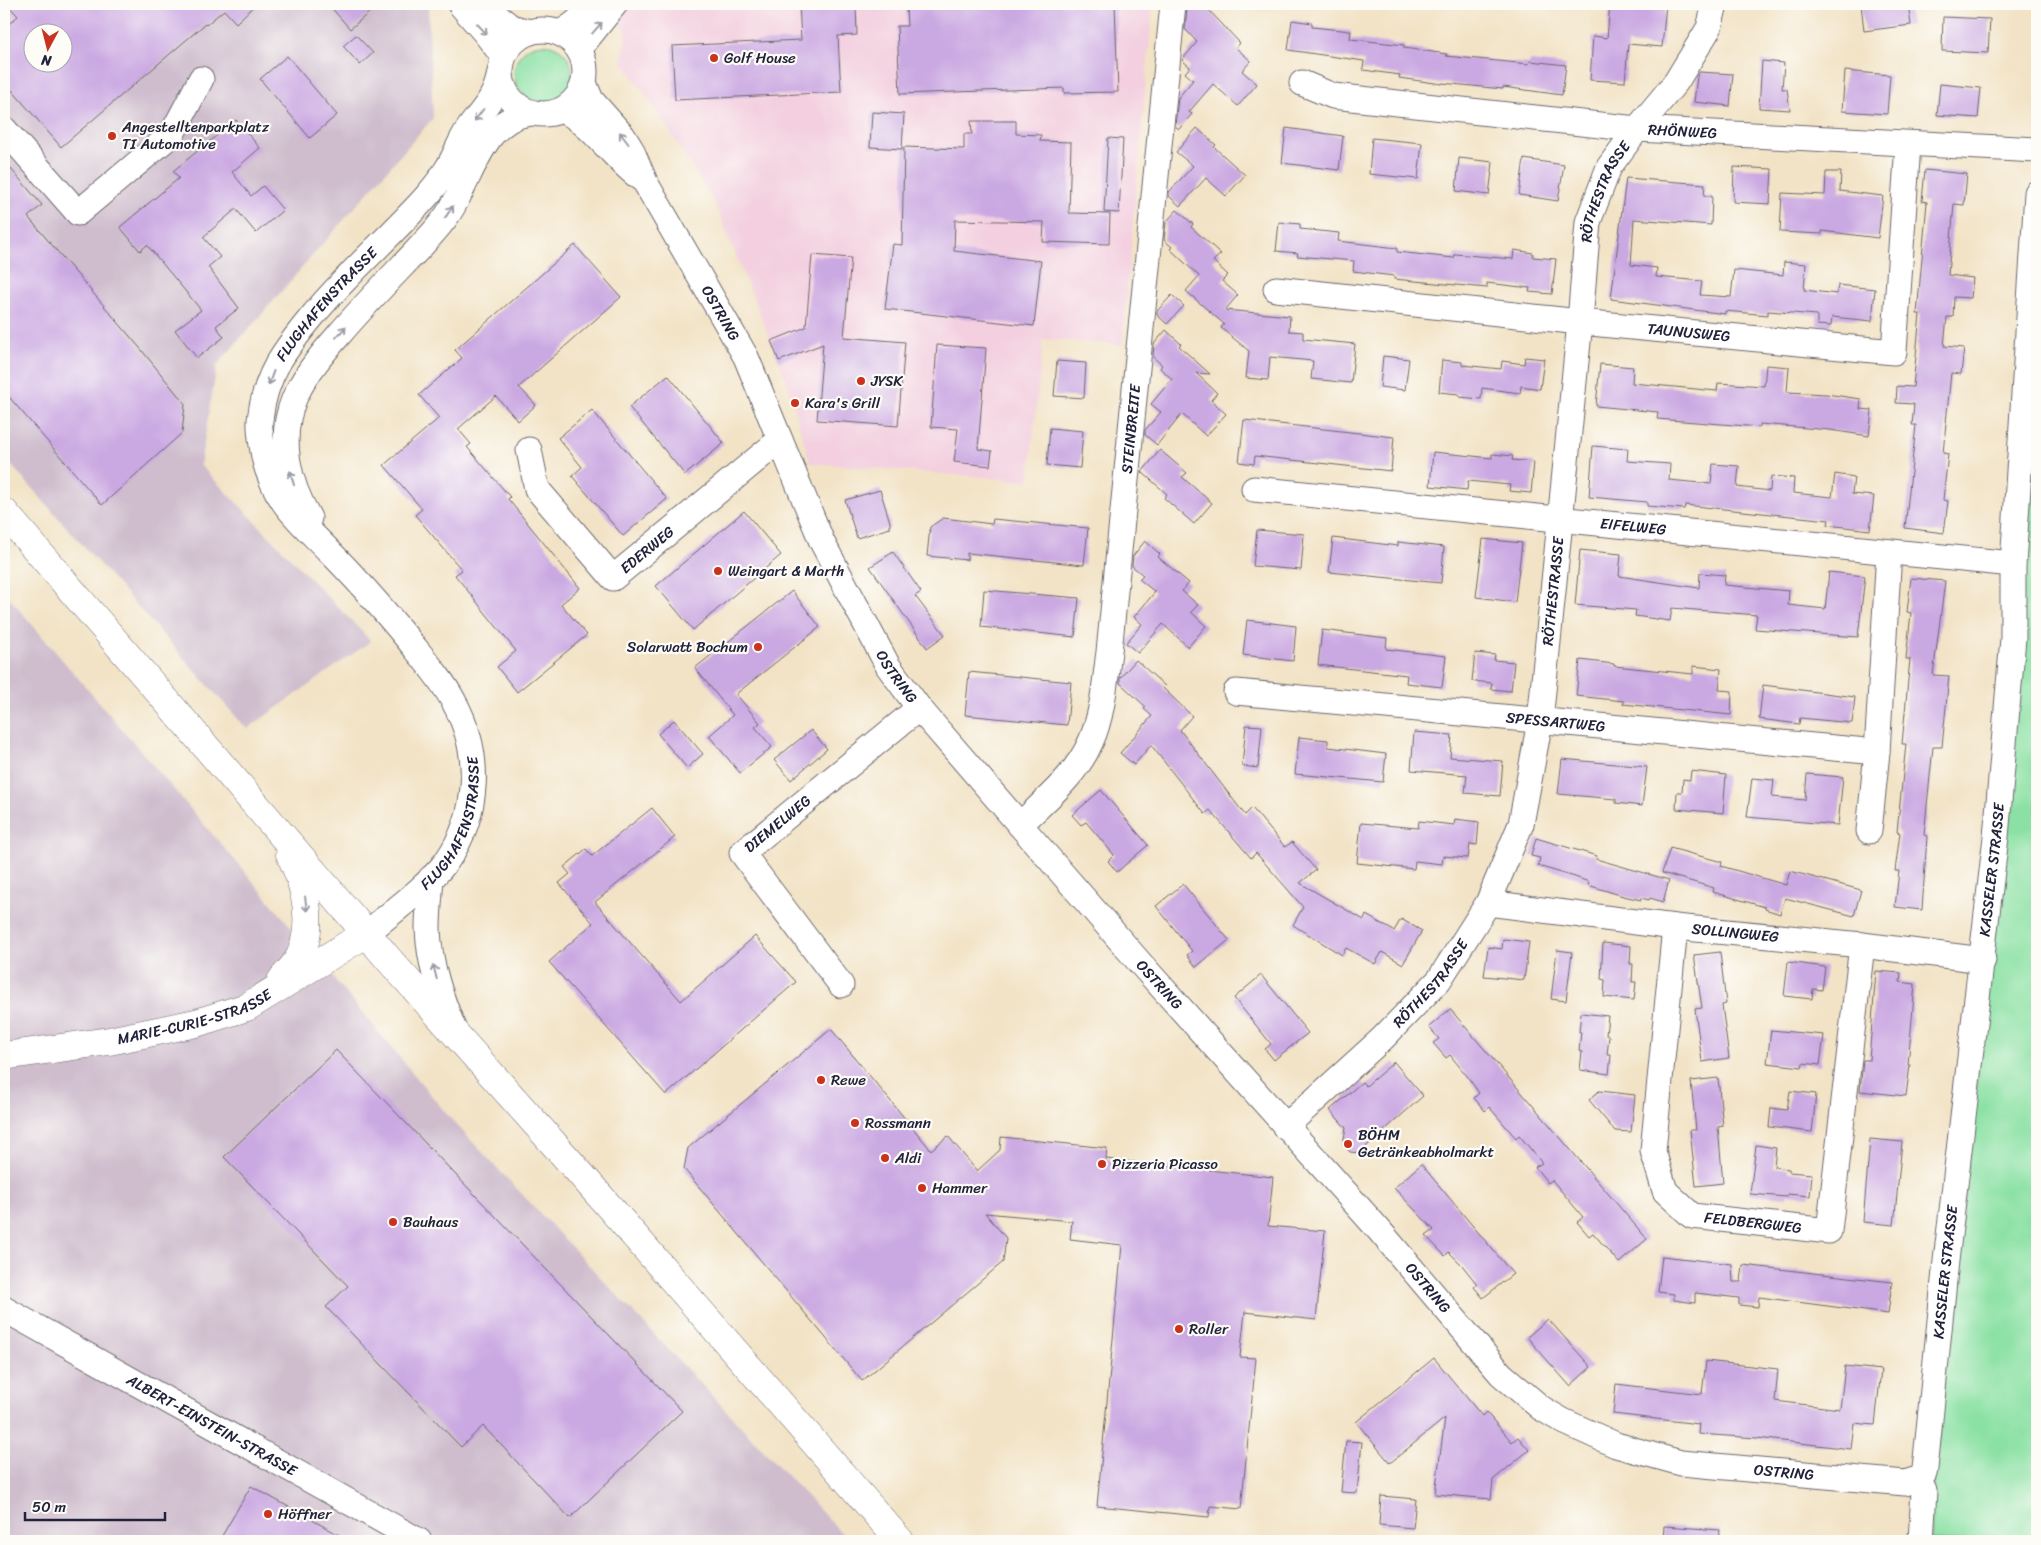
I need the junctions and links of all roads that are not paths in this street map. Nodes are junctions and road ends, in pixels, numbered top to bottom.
1 (460, 4) edge
2 (481, 4) edge
3 (595, 4) edge
4 (615, 4) edge
5 (1173, 4) edge
6 (1715, 4) edge
7 (530, 32) junction
8 (559, 33) junction
9 (580, 52) junction
10 (502, 64) junction
11 (201, 79) dead end
12 (584, 83) junction
13 (1302, 83) dead end
14 (563, 110) junction
15 (530, 113) junction
16 (4, 128) edge
17 (1637, 129) junction
18 (1908, 144) junction
19 (2037, 150) edge
20 (645, 182) junction
21 (2037, 193) edge
22 (1276, 289) dead end
23 (1580, 322) junction
24 (780, 440) junction
25 (530, 450) dead end
26 (1254, 489) dead end
27 (4, 512) edge
28 (1560, 520) junction
29 (330, 552) junction
30 (1889, 552) junction
31 (2013, 564) junction
32 (1236, 692) dead end
33 (919, 708) junction
34 (1540, 721) junction
35 (1877, 752) junction
36 (1020, 825) junction
37 (275, 826) junction
38 (1869, 832) dead end
39 (432, 878) junction
40 (1488, 903) junction
41 (1675, 927) junction
42 (367, 933) junction
43 (1862, 945) junction
44 (1982, 960) junction
45 (841, 985) dead end
46 (274, 991) junction
47 (456, 1035) junction
48 (4, 1056) edge
49 (1284, 1127) junction
50 (4, 1309) edge
51 (1918, 1479) junction
52 (419, 1541) edge
53 (900, 1541) edge
54 (1921, 1541) edge

1 -> 10 street
2 - 7 street
3 - 8 street
9 -> 4 street
5 - 36 street, STEINBREITE
6 - 17 street, RÖTHESTRASSE
7 - 8 street
7 - 10 street
8 - 9 street
9 - 12 street
10 - 15 street
10 -> 29 street, FLUGHAFENSTRASSE
11 - 16 street
12 - 14 street
20 -> 12 street, OSTRING
13 - 17 street, RHÖNWEG
14 - 15 street
14 - 20 street, OSTRING
29 -> 15 street, FLUGHAFENSTRASSE
17 - 18 street, RHÖNWEG
17 - 23 street, RÖTHESTRASSE
18 - 19 street, RHÖNWEG
18 - 23 street, TAUNUSWEG
20 - 24 street, OSTRING
21 - 31 street, KASSELER STRASSE
22 - 23 street, TAUNUSWEG
23 - 28 street, RÖTHESTRASSE
24 - 25 street, EDERWEG
24 - 33 street, OSTRING
26 - 28 street, EIFELWEG
27 - 37 main road
28 - 30 street, EIFELWEG
28 - 34 street, RÖTHESTRASSE
29 - 39 street, FLUGHAFENSTRASSE
30 - 31 street, EIFELWEG
30 - 35 street
31 - 44 street, KASSELER STRASSE
32 - 34 street, SPESSARTWEG
33 - 36 street, OSTRING
33 - 45 street, DIEMELWEG
34 - 35 street, SPESSARTWEG
34 - 40 street, RÖTHESTRASSE
35 - 38 street
36 - 49 street, OSTRING
37 - 42 main road
37 -> 46 main road
39 - 42 street, FLUGHAFENSTRASSE
47 -> 39 street
40 - 41 street, SOLLINGWEG
40 - 49 street, RÖTHESTRASSE
41 - 43 street, SOLLINGWEG
41 - 43 street, FELDBERGWEG
42 - 46 main road, MARIE-CURIE-STRASSE
42 - 47 main road
43 - 44 street, SOLLINGWEG
44 - 51 street, KASSELER STRASSE
46 - 48 main road, MARIE-CURIE-STRASSE
47 - 53 main road
49 - 51 street, OSTRING
50 - 52 street, ALBERT-EINSTEIN-STRASSE
51 - 54 street

